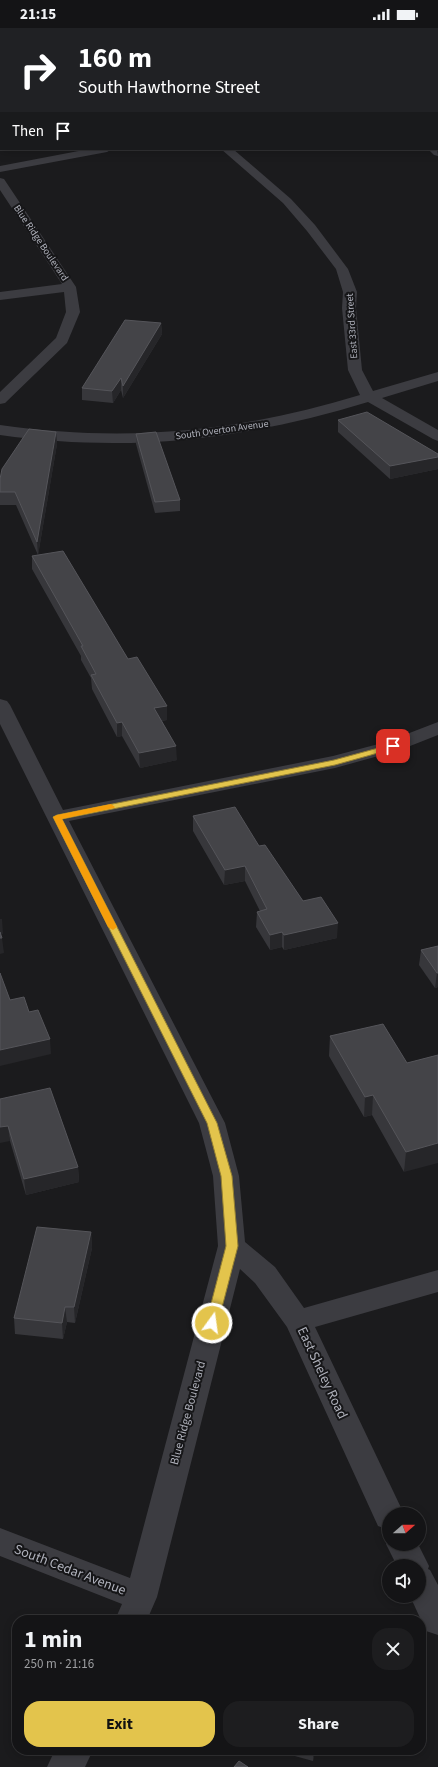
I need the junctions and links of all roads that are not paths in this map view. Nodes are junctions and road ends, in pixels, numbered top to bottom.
1 (102, 150) edge
2 (227, 150) edge
3 (0, 169) edge
4 (0, 181) edge
5 (70, 287) junction
6 (0, 296) edge
7 (438, 376) edge
8 (368, 396) junction
9 (0, 400) edge
10 (0, 430) edge
11 (438, 436) edge
12 (0, 705) edge
13 (438, 728) edge
14 (57, 817) junction
15 (232, 1246) junction
16 (438, 1281) edge
17 (298, 1322) junction
18 (385, 1507) edge
19 (0, 1542) edge
20 (426, 1595) edge
21 (136, 1609) edge
22 (438, 1620) edge
23 (72, 1755) edge
24 (64, 1767) edge

1 - 3 street
2 - 8 street, East 33rd Street
4 - 5 street, Blue Ridge Boulevard
5 - 6 street
5 - 9 street, Blue Ridge Boulevard
7 - 8 street, South Overton Avenue
8 - 10 street, South Overton Avenue
8 - 11 street
12 - 14 street, Blue Ridge Boulevard
13 - 14 street
14 - 15 street, Blue Ridge Boulevard
15 - 17 street, East Sheley Road
15 - 21 street, Blue Ridge Boulevard
16 - 17 street
17 - 18 street, East Sheley Road
19 - 21 street, South Cedar Avenue
20 - 22 street
23 - 24 street

